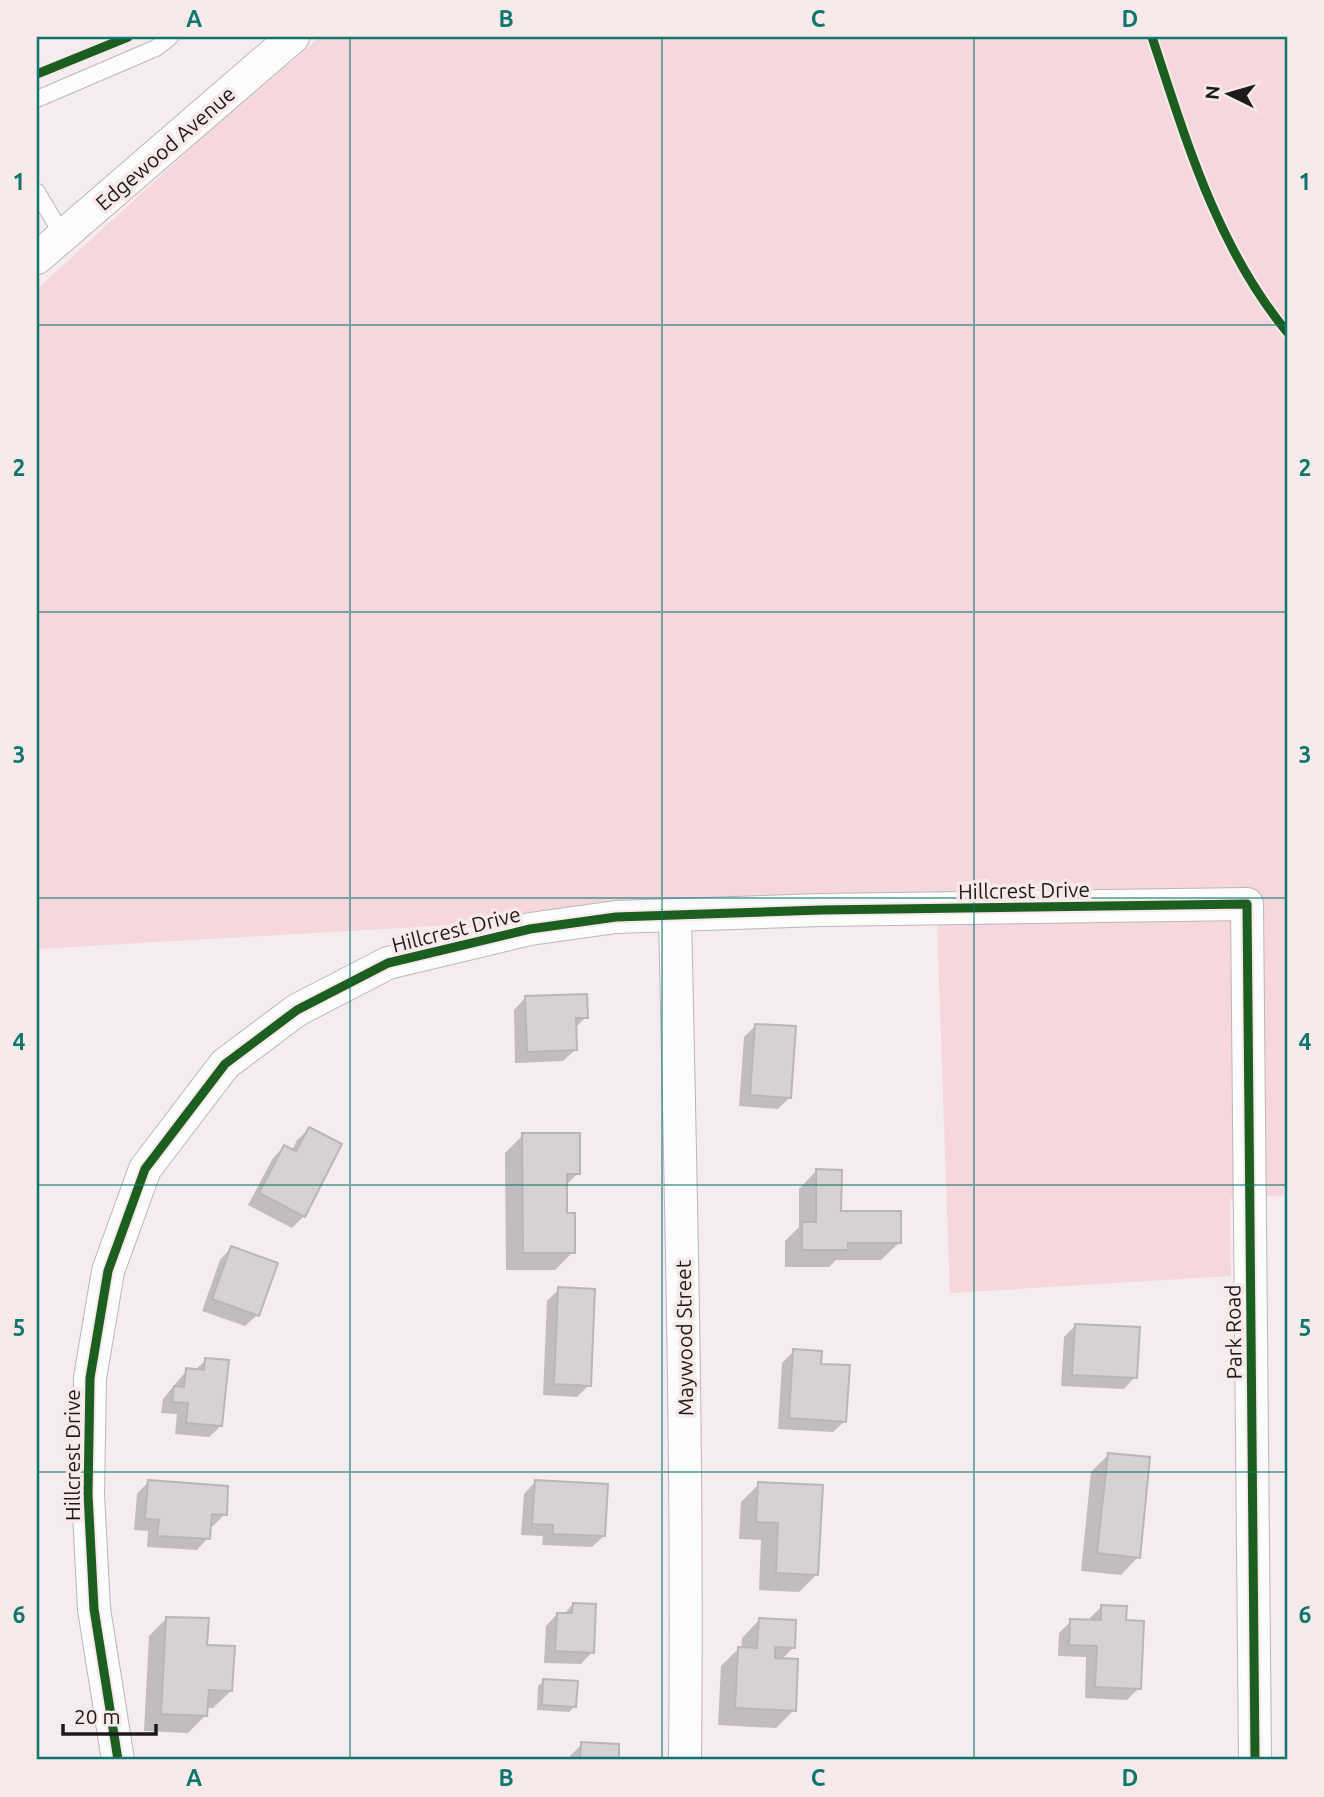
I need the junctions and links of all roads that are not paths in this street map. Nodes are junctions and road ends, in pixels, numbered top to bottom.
1 (170, 37) edge
2 (293, 37) edge
3 (37, 99) edge
4 (37, 192) edge
5 (63, 236) junction
6 (37, 258) edge
7 (1247, 904) joint
8 (675, 915) junction
9 (118, 1760) edge
10 (685, 1760) edge
11 (1255, 1760) edge

1 - 3 lane
2 - 5 street, Edgewood Avenue
4 - 5 lane
5 - 6 street, Edgewood Avenue
7 - 8 street, Hillcrest Drive
7 - 11 street, Park Road
8 - 9 street, Hillcrest Drive
8 - 10 street, Maywood Street

